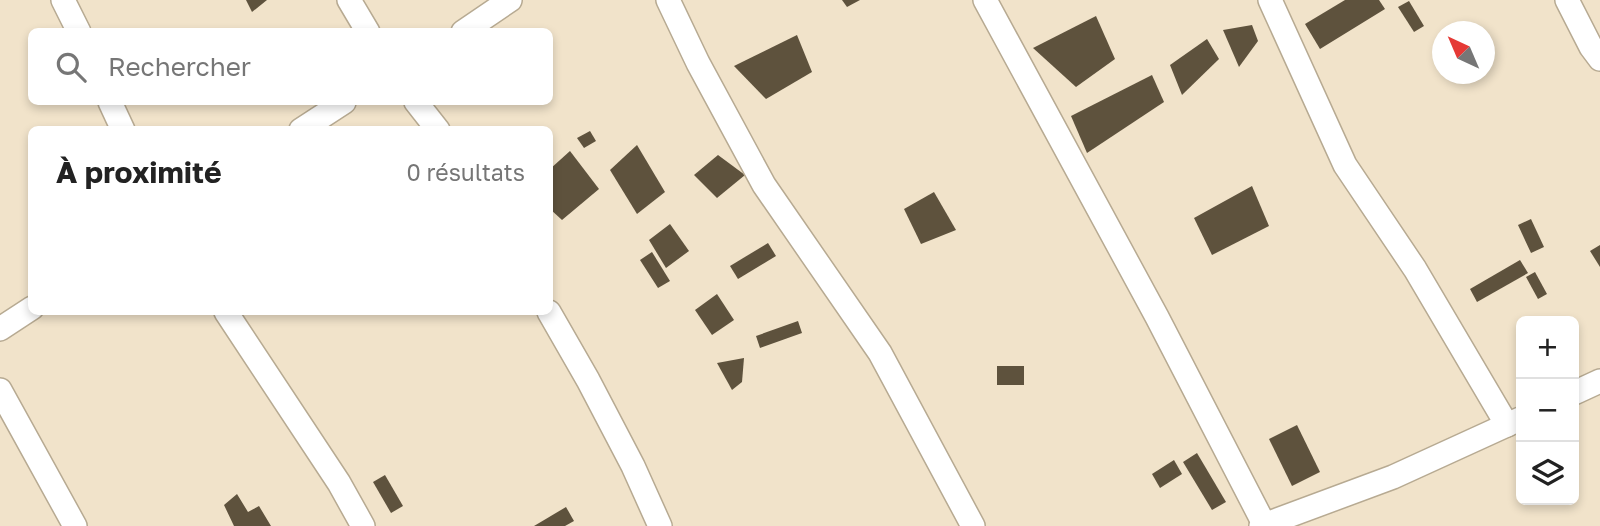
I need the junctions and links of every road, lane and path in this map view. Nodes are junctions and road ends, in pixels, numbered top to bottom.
1 (63, 0) edge
2 (349, 0) edge
3 (510, 0) edge
4 (668, 0) edge
5 (985, 0) edge
6 (1270, 0) edge
7 (1567, 0) edge
8 (77, 28) edge
9 (366, 28) edge
10 (469, 28) edge
11 (1600, 59) edge
12 (111, 105) edge
13 (339, 105) edge
14 (418, 105) edge
15 (121, 126) edge
16 (307, 126) edge
17 (435, 126) edge
18 (28, 311) edge
19 (228, 315) edge
20 (551, 315) edge
21 (0, 329) edge
22 (1600, 381) edge
23 (0, 390) edge
24 (1579, 391) edge
25 (1514, 421) edge
26 (1262, 525) edge
27 (75, 526) edge
28 (363, 526) edge
29 (660, 526) edge
30 (973, 526) edge

1 - 8 street
2 - 9 street
3 - 10 street
4 - 30 street
5 - 26 street
6 - 25 street
7 - 11 street
12 - 15 street
13 - 16 street
14 - 17 street
18 - 21 street
19 - 28 street
20 - 29 street
22 - 24 street
23 - 27 street
25 - 26 street

